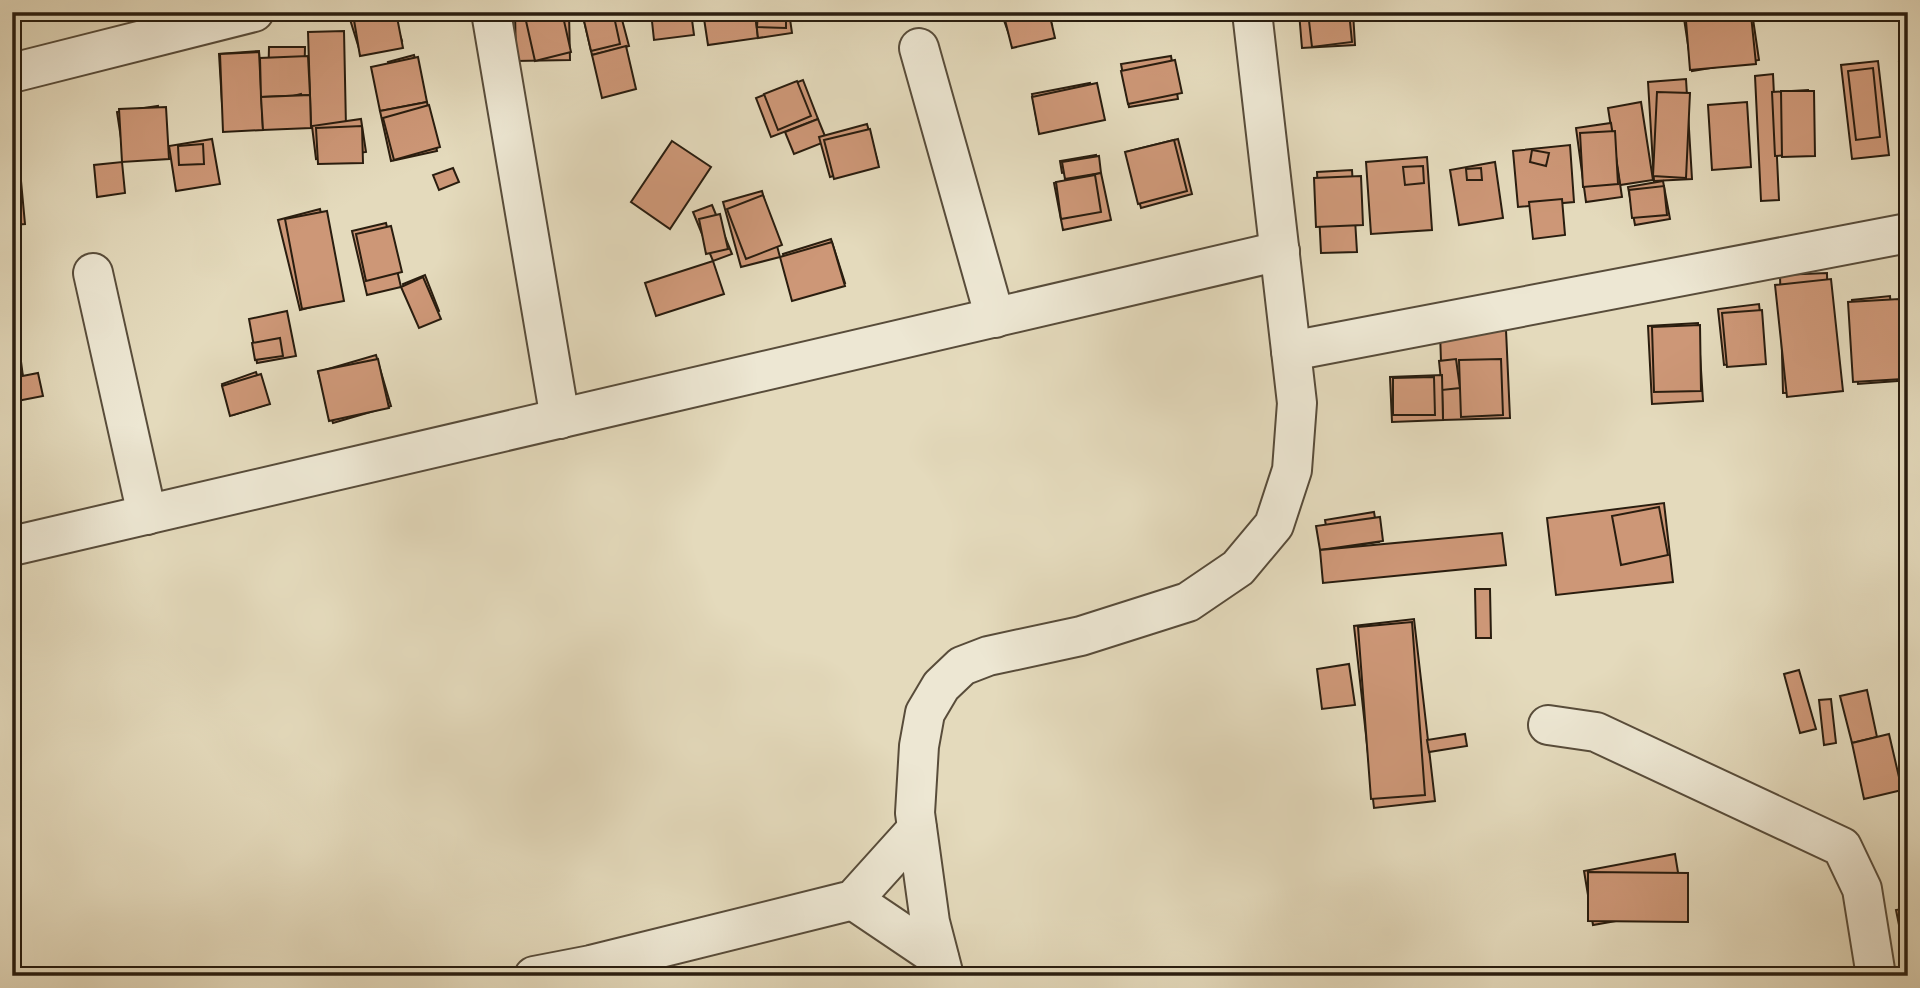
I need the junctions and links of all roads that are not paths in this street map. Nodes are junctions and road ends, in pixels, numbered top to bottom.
1 (254, 12) edge
2 (491, 12) edge
3 (1252, 12) edge
4 (919, 48) dead end
5 (12, 73) edge
6 (1908, 233) edge
7 (1280, 251) junction
8 (93, 273) dead end
9 (995, 318) junction
10 (1291, 351) junction
11 (560, 419) junction
12 (147, 516) junction
13 (12, 546) edge
14 (1548, 725) dead end
15 (917, 829) junction
16 (853, 900) junction
17 (942, 967) edge
18 (534, 976) edge
19 (1876, 976) edge

1 - 5 street
2 - 11 street
3 - 7 street
4 - 9 street
6 - 10 street
7 - 9 street
7 - 10 street
8 - 12 street
9 - 11 street
10 - 15 street
11 - 12 street
12 - 13 street
14 - 19 street
15 - 16 street
15 - 17 street
16 - 17 street
16 - 18 street

